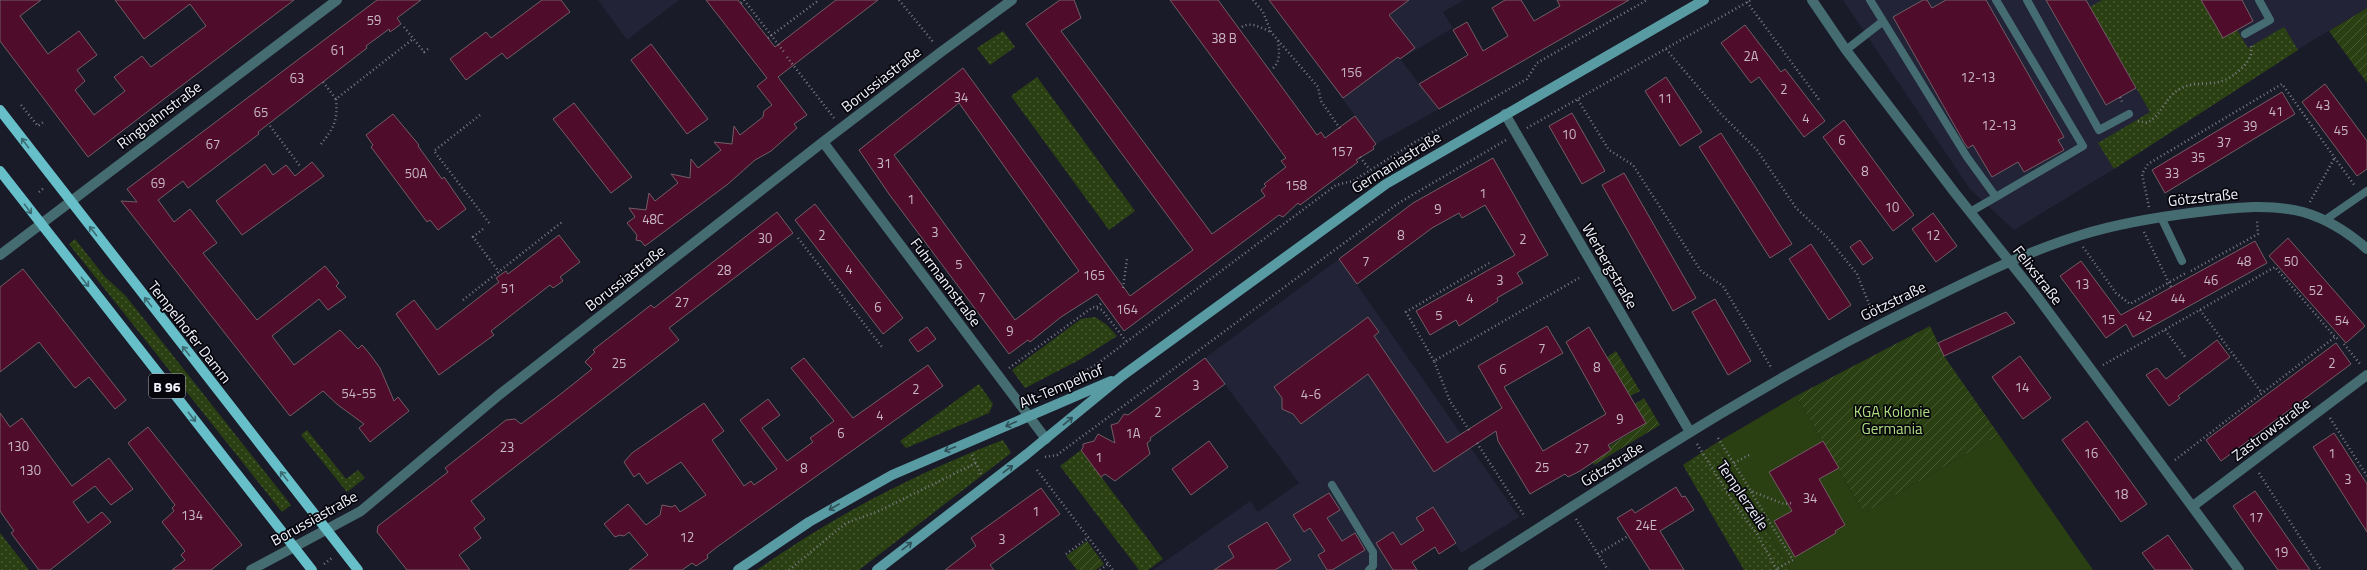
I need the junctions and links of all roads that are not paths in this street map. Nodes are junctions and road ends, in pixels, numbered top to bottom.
1 (337, 0) edge
2 (1012, 0) edge
3 (1704, 0) edge
4 (1812, 0) edge
5 (1870, 0) edge
6 (1996, 0) edge
7 (2027, 0) edge
8 (2258, 0) edge
9 (1882, 22) junction
10 (2245, 34) road end
11 (1846, 50) junction
12 (0, 110) edge
13 (1505, 114) junction
14 (2129, 114) road end
15 (823, 142) junction
16 (0, 171) edge
17 (2364, 192) edge
18 (1996, 197) junction
19 (70, 202) junction
20 (1970, 212) junction
21 (2156, 217) junction
22 (2325, 220) junction
23 (40, 224) junction
24 (2367, 249) edge
25 (0, 255) edge
26 (2182, 261) dead end
27 (2009, 262) junction
28 (2365, 371) edge
29 (1122, 376) junction
30 (1028, 416) junction
31 (1690, 432) junction
32 (1046, 439) junction
33 (1332, 484) dead end
34 (2194, 506) junction
35 (326, 529) junction
36 (294, 546) junction
37 (1476, 569) edge
38 (251, 570) edge
39 (312, 570) edge
40 (358, 570) edge
41 (738, 570) edge
42 (877, 570) edge
43 (1369, 570) edge
44 (2239, 570) edge

1 - 19 street, Ringbahnstraße
2 - 15 street, Borussiastraße
3 - 13 street, Germaniastraße
4 - 11 street, Felixstraße
5 - 9 lane
6 - 18 lane
7 - 14 lane
8 - 10 lane
9 - 11 lane
9 - 18 lane
11 - 20 street, Felixstraße
19 -> 12 main road, Tempelhofer Damm / B 96
13 - 29 street, Germaniastraße
13 - 31 street, Werbergstraße
15 - 30 street, Fuhrmannstraße
15 - 35 street, Borussiastraße
16 -> 23 main road, B 96
17 - 22 lane
18 - 20 lane
19 - 23 street, Ringbahnstraße
35 -> 19 main road, Tempelhofer Damm / B 96
20 - 27 street, Felixstraße
21 - 22 street, Götzstraße
21 - 26 lane
21 - 27 street, Götzstraße
22 - 24 street, Götzstraße
23 - 25 street, Ringbahnstraße
23 -> 36 main road, B 96
27 - 31 street, Götzstraße
27 - 34 street, Felixstraße
28 - 34 street, Zastrowstraße
29 - 30 street, Alt-Tempelhof
32 -> 29 street, Alt-Tempelhof
30 - 32 street, Fuhrmannstraße
30 -> 41 street, Alt-Tempelhof
31 - 37 street, Götzstraße
42 -> 32 street, Alt-Tempelhof
33 - 43 lane
34 - 44 street, Felixstraße
35 - 36 street, Borussiastraße
35 - 40 main road, Tempelhofer Damm / B 96
36 - 38 street, Borussiastraße
36 - 39 main road, B 96

